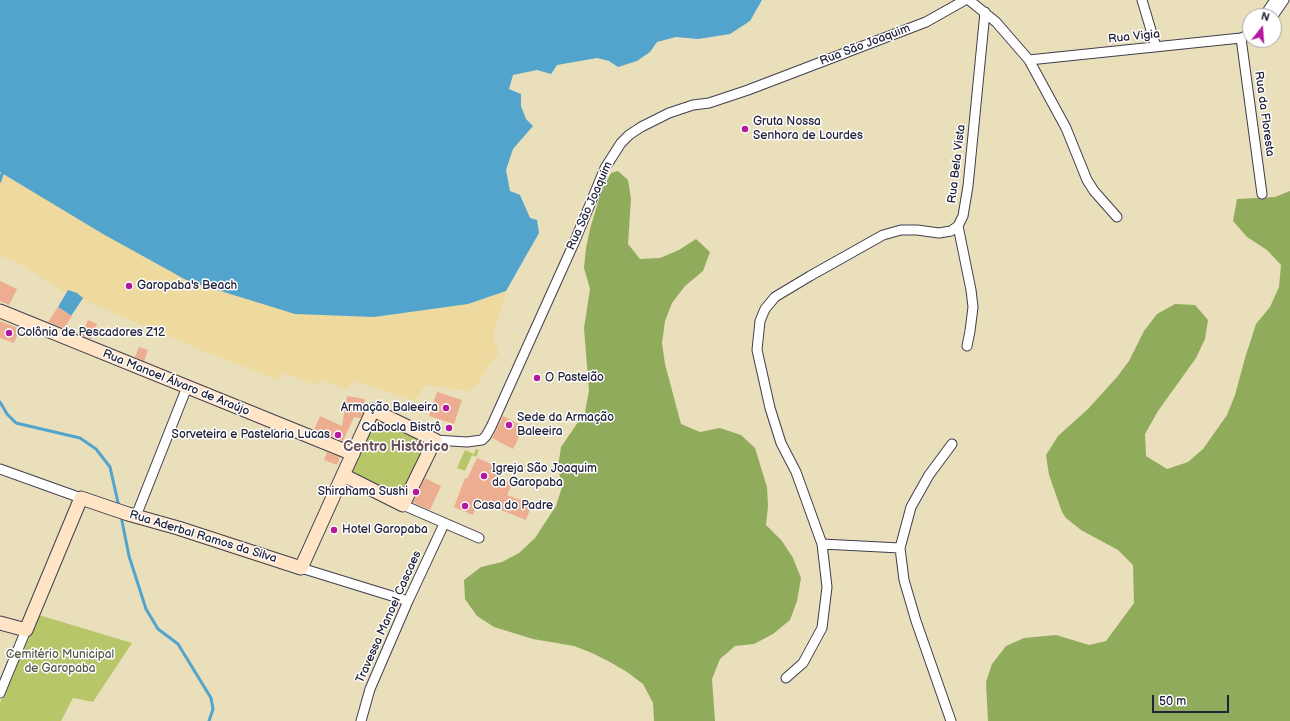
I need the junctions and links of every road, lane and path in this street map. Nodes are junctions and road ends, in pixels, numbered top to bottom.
1 (965, 0) edge
2 (969, 0) edge
3 (1142, 0) edge
4 (985, 12) junction
5 (1242, 36) edge
6 (1156, 47) junction
7 (1247, 48) edge
8 (1029, 60) junction
9 (1262, 194) dead end
10 (1117, 217) dead end
11 (958, 226) junction
12 (0, 311) edge
13 (966, 346) dead end
14 (187, 387) junction
15 (435, 440) junction
16 (952, 444) dead end
17 (353, 454) junction
18 (0, 469) edge
19 (343, 475) junction
20 (81, 498) junction
21 (404, 505) junction
22 (132, 515) junction
23 (444, 524) junction
24 (479, 538) dead end
25 (822, 544) junction
26 (900, 548) junction
27 (301, 568) junction
28 (408, 601) junction
29 (0, 623) edge
30 (26, 630) junction
31 (786, 678) dead end
32 (0, 693) edge
33 (361, 721) edge
34 (951, 721) edge

1 - 15 street, Rua São Joaquim
2 - 4 street
3 - 6 street
4 - 8 street
4 - 11 street, Rua Bela Vista
5 - 6 street, Rua Vigia
6 - 8 street, Rua Vigia
7 - 9 street, Rua da Floresta
8 - 10 street
11 - 13 street
11 - 25 street
12 - 14 street, Rua Manoel Álvaro de Araújo
14 - 17 street, Rua Manoel Álvaro de Araújo
14 - 22 street
15 - 17 street, Rua São Joaquim
15 - 21 street
16 - 26 street
17 - 19 street
18 - 20 street, Rua Aderbal Ramos da Silva
19 - 21 street
19 - 27 street
20 - 22 street, Rua Aderbal Ramos da Silva
20 - 30 street
21 - 23 street
22 - 27 street, Rua Aderbal Ramos da Silva
23 - 24 street
23 - 28 street, Travessa Manoel Cascaes
25 - 26 street
25 - 31 street
26 - 34 street
27 - 28 street, Rua Aderbal Ramos da Silva
28 - 33 street, Travessa Manoel Cascaes
29 - 30 street
30 - 32 street

